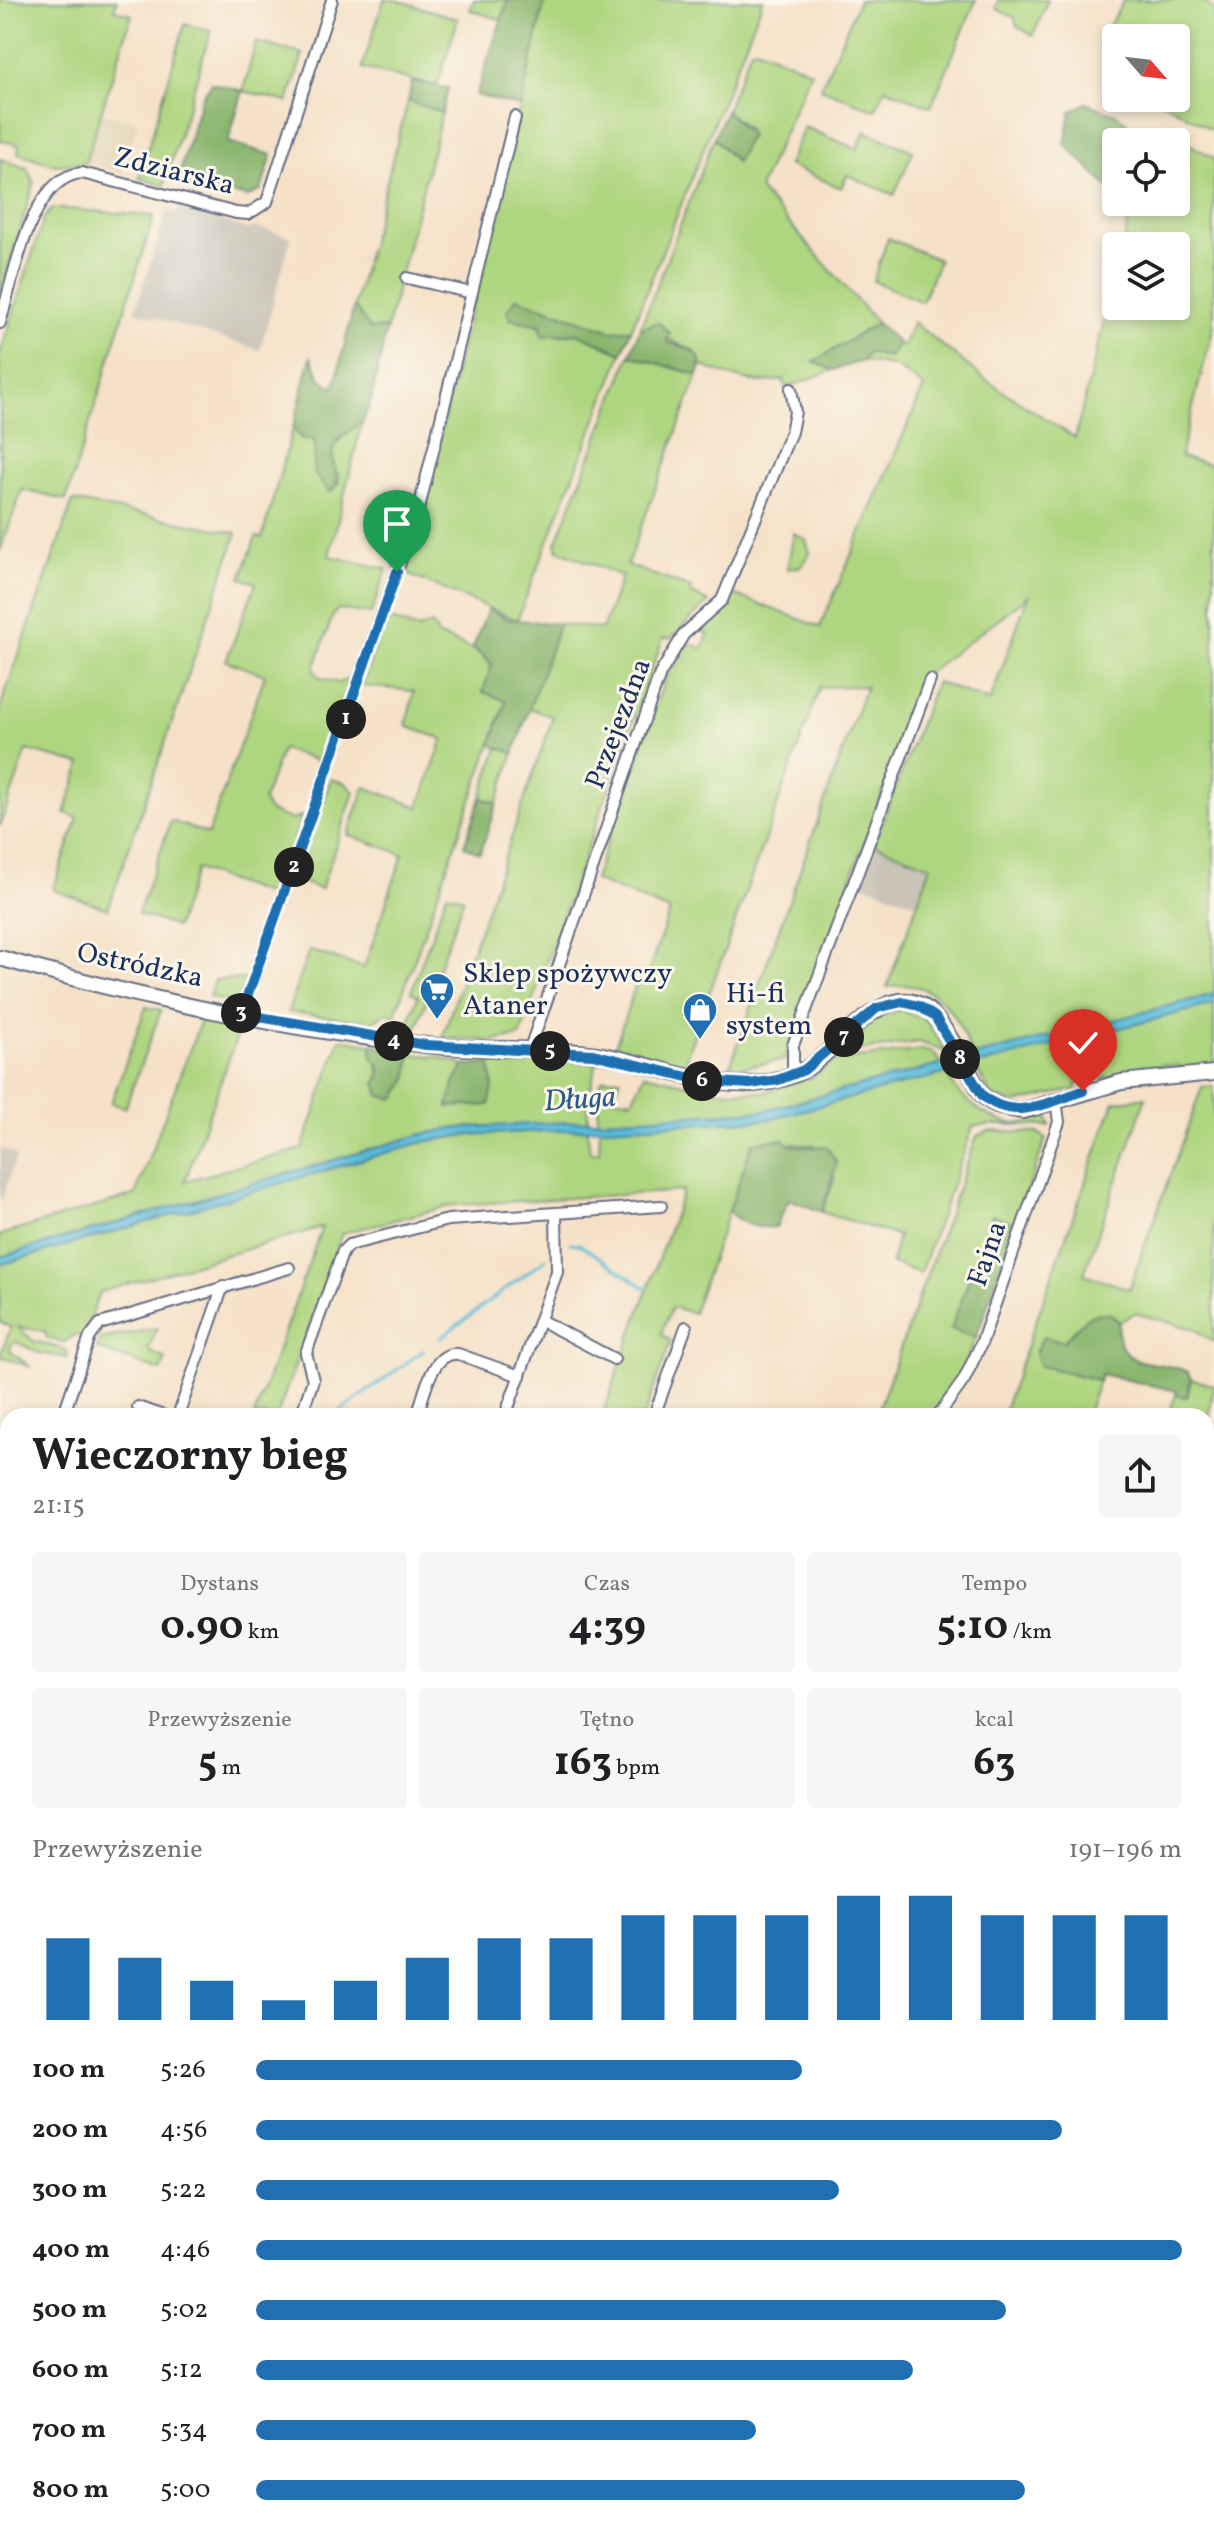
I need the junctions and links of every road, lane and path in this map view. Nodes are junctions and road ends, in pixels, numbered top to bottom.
1 (332, 0) edge
2 (515, 117) dead end
3 (407, 278) dead end
4 (472, 293) junction
5 (0, 323) edge
6 (791, 389) dead end
7 (930, 680) dead end
8 (0, 958) edge
9 (241, 1014) junction
10 (529, 1051) junction
11 (1214, 1073) edge
12 (793, 1075) junction
13 (1056, 1100) junction
14 (661, 1206) dead end
15 (556, 1213) junction
16 (289, 1268) dead end
17 (223, 1286) junction
18 (540, 1320) junction
19 (686, 1327) dead end
20 (614, 1359) dead end
21 (520, 1376) junction
22 (138, 1407) dead end
23 (66, 1408) edge
24 (141, 1408) edge
25 (181, 1408) edge
26 (304, 1408) edge
27 (420, 1408) edge
28 (508, 1408) edge
29 (657, 1408) edge
30 (944, 1408) edge

1 - 5 street, Zdziarska
2 - 4 street
3 - 4 street
4 - 9 street
6 - 10 street, Przejezdna
7 - 12 street
8 - 9 street, Ostródzka
9 - 10 street, Ostródzka
10 - 12 street, Ostródzka
11 - 13 street, Ostródzka
12 - 13 street, Ostródzka
13 - 30 street, Fajna
14 - 15 street
15 - 18 street
15 - 26 street
16 - 17 street
17 - 23 street
17 - 25 street
18 - 20 street
18 - 21 street
19 - 29 street
21 - 27 street
21 - 28 street
22 - 24 street

